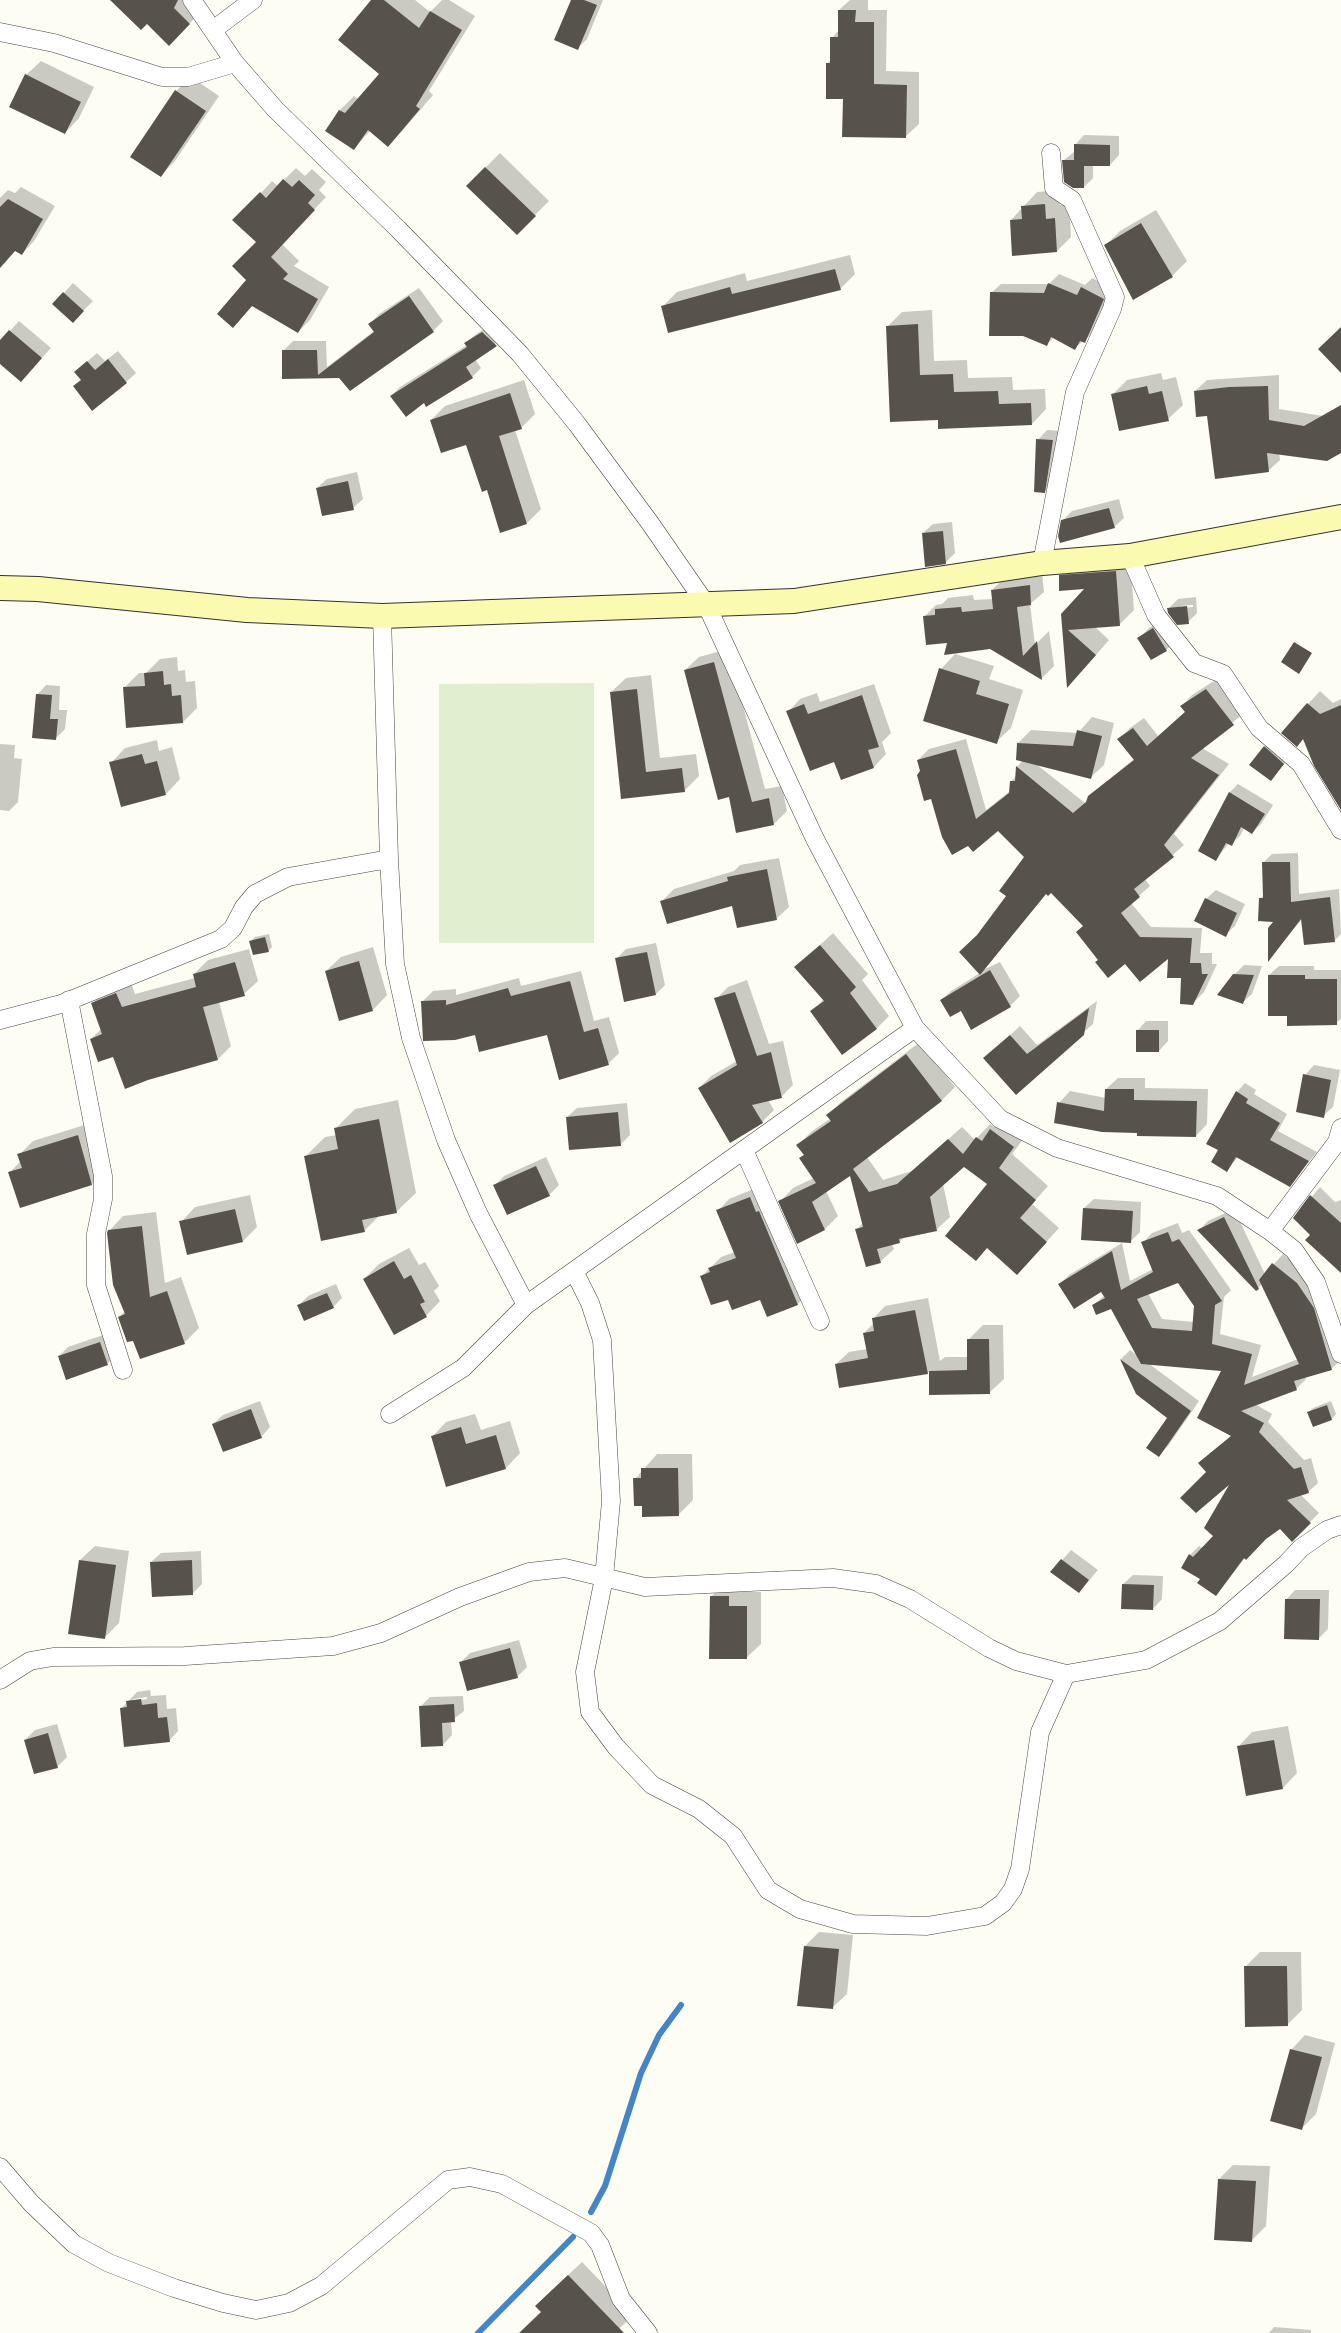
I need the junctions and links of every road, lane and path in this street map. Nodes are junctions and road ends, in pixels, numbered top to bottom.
1 (192, 0) edge
2 (253, 0) edge
3 (213, 30) junction
4 (0, 32) edge
5 (235, 63) junction
6 (1051, 152) dead end
7 (1341, 517) edge
8 (1130, 556) junction
9 (1042, 563) junction
10 (0, 588) edge
11 (706, 604) junction
12 (382, 616) junction
13 (1341, 830) edge
14 (388, 859) junction
15 (69, 1000) junction
16 (0, 1020) edge
17 (915, 1028) junction
18 (1341, 1128) edge
19 (744, 1150) junction
20 (1270, 1231) junction
21 (574, 1271) junction
22 (526, 1305) junction
23 (820, 1321) dead end
24 (1341, 1354) edge
25 (123, 1370) dead end
26 (390, 1414) dead end
27 (1341, 1525) edge
28 (604, 1578) junction
29 (1066, 1674) junction
30 (0, 1680) edge
31 (0, 2167) edge
32 (648, 2333) edge

1 - 3 street
2 - 3 street
3 - 5 street
4 - 5 street
5 - 11 street
6 - 9 street
7 - 8 street
8 - 9 street
8 - 13 street
9 - 11 street
10 - 12 street
11 - 12 street
11 - 17 street
12 - 14 street
14 - 15 street
14 - 22 street
15 - 16 street
15 - 25 street
17 - 19 street
17 - 20 street
18 - 20 street
19 - 21 street
19 - 23 street
20 - 24 street
21 - 22 street
21 - 28 street
22 - 26 street
27 - 29 street
28 - 29 street
28 - 29 street
28 - 30 street
31 - 32 street

